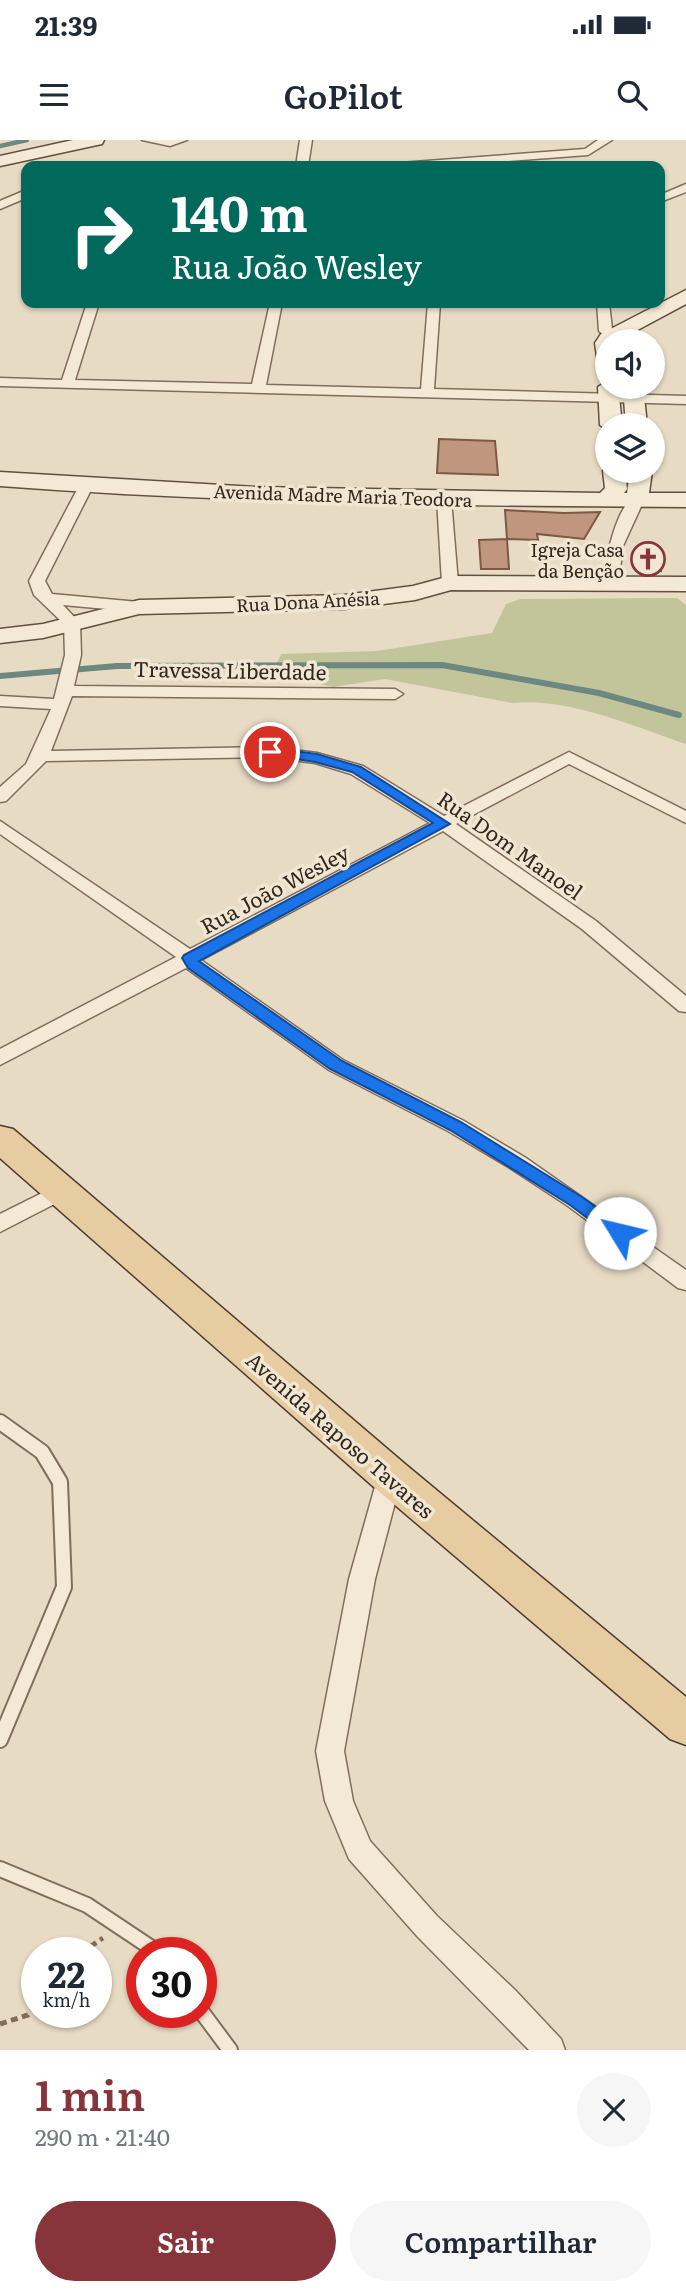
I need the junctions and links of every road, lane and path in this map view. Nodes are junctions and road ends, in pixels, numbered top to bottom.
1 (96, 140) edge
2 (148, 140) edge
3 (181, 140) edge
4 (306, 140) edge
5 (606, 140) edge
6 (588, 152) junction
7 (0, 161) edge
8 (303, 161) edge
9 (488, 161) edge
10 (589, 161) edge
11 (686, 188) edge
12 (21, 196) edge
13 (665, 196) edge
14 (0, 205) edge
15 (686, 296) edge
16 (665, 307) edge
17 (91, 308) edge
18 (275, 308) edge
19 (434, 308) edge
20 (604, 308) edge
21 (663, 308) edge
22 (686, 314) edge
23 (606, 329) edge
24 (623, 329) edge
25 (658, 329) edge
26 (0, 382) edge
27 (67, 385) junction
28 (258, 391) junction
29 (595, 393) edge
30 (427, 394) junction
31 (665, 397) edge
32 (686, 400) edge
33 (0, 479) edge
34 (615, 483) edge
35 (639, 483) edge
36 (86, 486) junction
37 (444, 499) junction
38 (606, 500) junction
39 (637, 500) junction
40 (686, 500) edge
41 (450, 583) junction
42 (610, 584) junction
43 (686, 584) edge
44 (49, 599) junction
45 (139, 607) junction
46 (72, 622) junction
47 (0, 636) edge
48 (64, 692) junction
49 (395, 694) dead end
50 (0, 701) edge
51 (40, 756) junction
52 (0, 797) edge
53 (686, 818) edge
54 (443, 824) junction
55 (0, 826) edge
56 (190, 958) junction
57 (686, 1006) edge
58 (0, 1058) edge
59 (0, 1138) edge
60 (60, 1192) junction
61 (0, 1224) edge
62 (686, 1282) edge
63 (0, 1422) edge
64 (390, 1476) junction
65 (686, 1725) edge
66 (0, 1740) edge
67 (0, 1869) edge
68 (135, 1937) edge
69 (21, 2017) edge
70 (0, 2024) edge
71 (214, 2028) edge
72 (230, 2050) edge
73 (550, 2050) edge

1 - 7 street
2 - 3 street
4 - 8 street
5 - 6 street
6 - 9 street
6 - 10 street
11 - 13 street
12 - 14 street
15 - 16 street
17 - 27 street
18 - 28 street
19 - 30 street
20 - 23 street
21 - 24 street
22 - 25 street
26 - 27 street
27 - 28 street
28 - 30 street
29 - 30 street
31 - 32 street
33 - 36 street, Avenida Madre Maria Teodora
34 - 38 street
35 - 39 street
36 - 37 street, Avenida Madre Maria Teodora
36 - 44 street
37 - 38 street, Avenida Madre Maria Teodora
37 - 41 street
38 - 39 street, Avenida Madre Maria Teodora
39 - 40 street, Avenida Madre Maria Teodora
39 - 42 street
41 - 42 street, Rua Dona Anésia
41 - 45 street, Rua Dona Anésia
42 - 43 street, Rua Dona Anésia
44 - 45 street, Rua Dona Anésia
44 - 46 street
45 - 46 street, Rua Dona Anésia
46 - 47 street, Rua Dona Anésia
46 - 48 street
48 - 49 street, Travessa Liberdade
48 - 50 street, Travessa Liberdade
48 - 51 street
51 - 52 street
51 - 54 street, Rua Dom Manoel
53 - 54 street, Rua João Wesley
54 - 56 street, Rua João Wesley
54 - 57 street, Rua Dom Manoel
55 - 56 street
56 - 58 street, Rua João Wesley
56 - 62 street
59 - 60 main road, Avenida Raposo Tavares
60 - 61 street
60 - 64 main road, Avenida Raposo Tavares
63 - 66 lane
64 - 65 main road, Avenida Raposo Tavares
64 - 73 street
67 - 68 lane
69 - 70 path
71 - 72 lane

